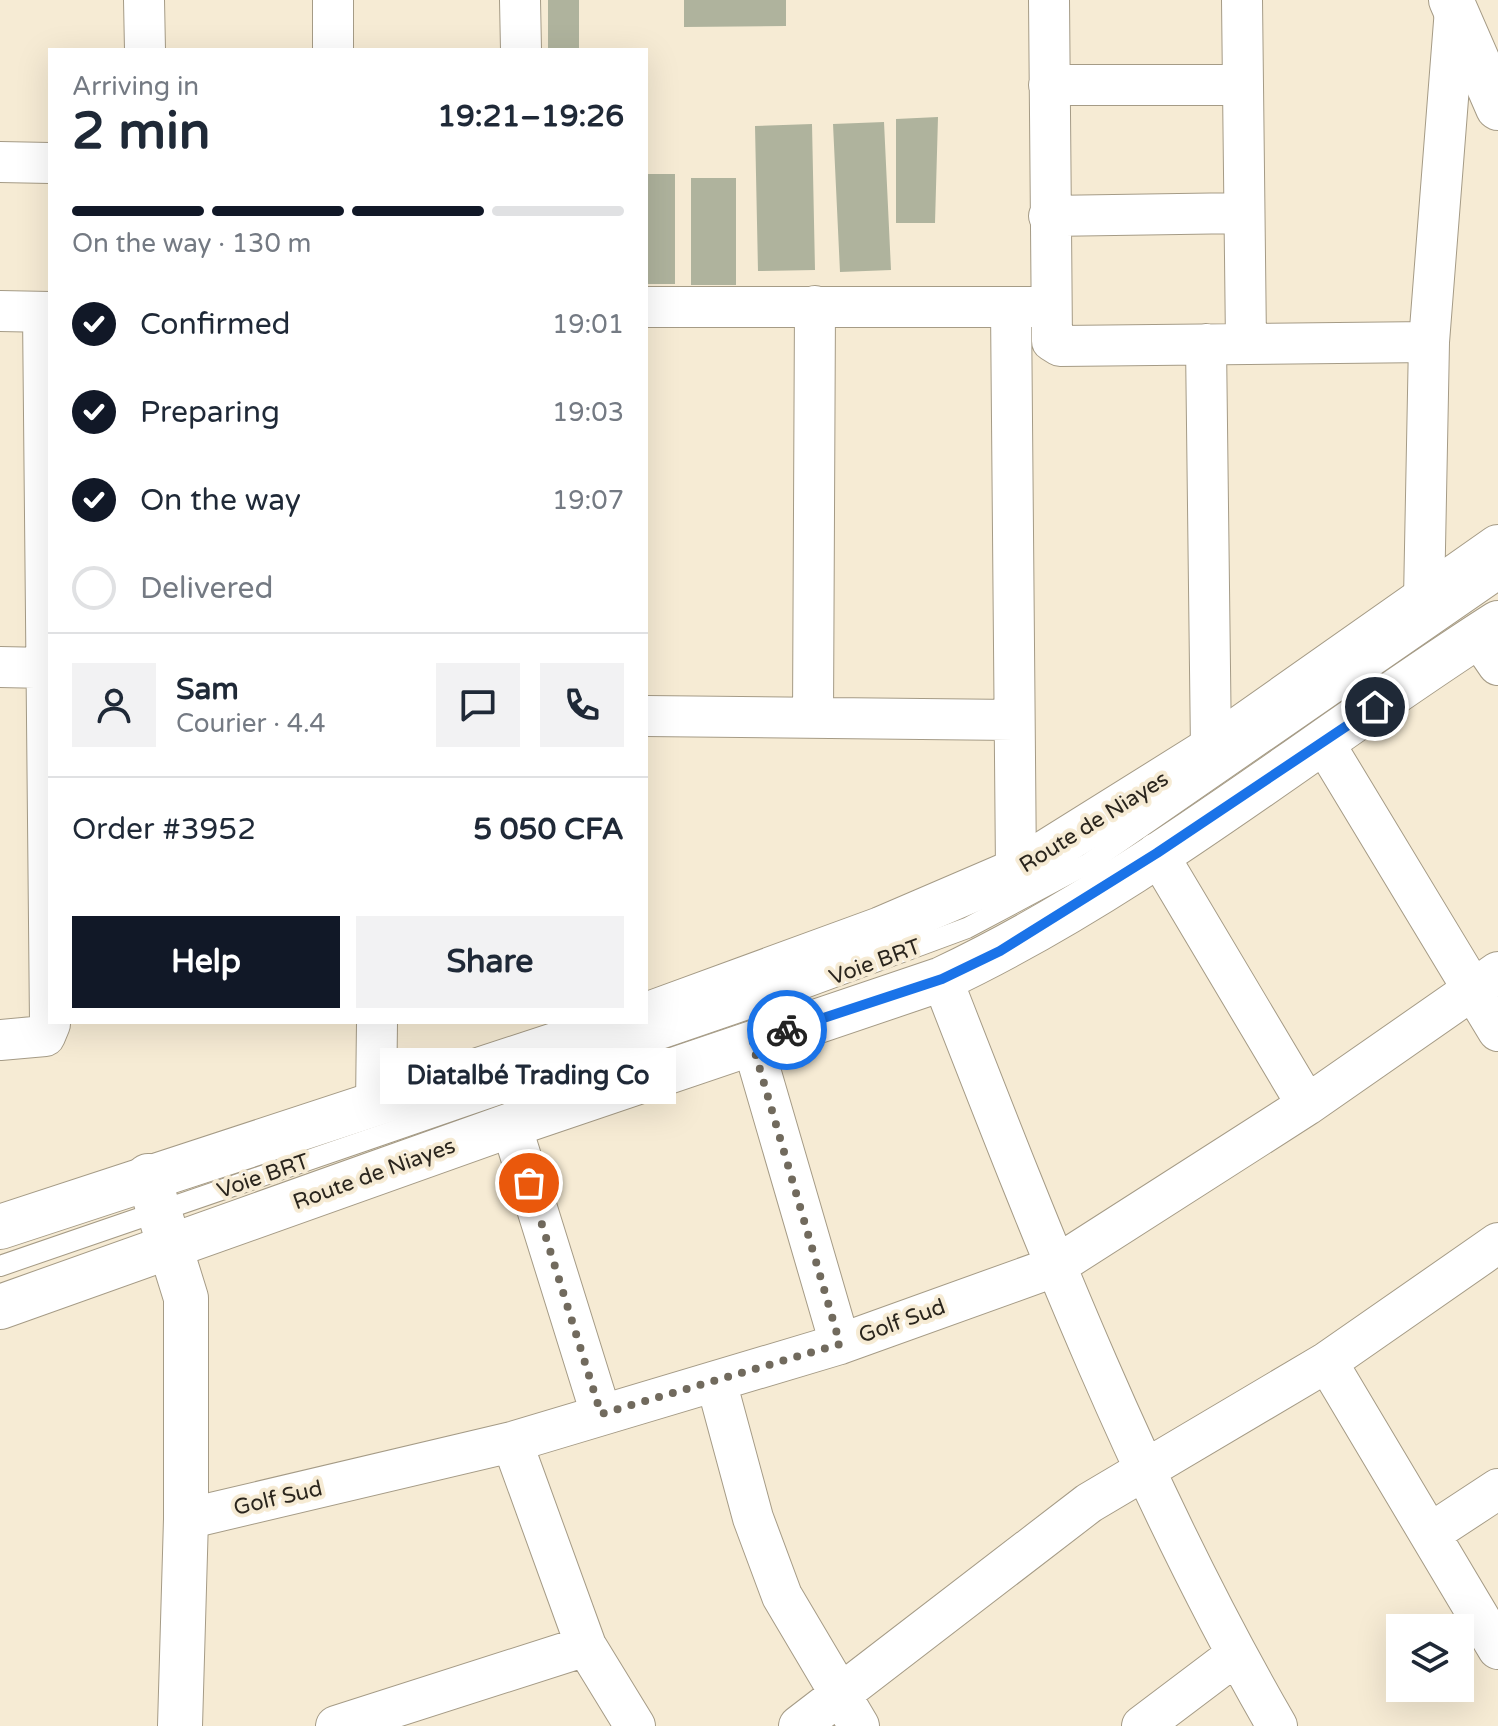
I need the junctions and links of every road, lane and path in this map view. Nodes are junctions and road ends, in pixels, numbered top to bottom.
1 (144, 0) edge
2 (333, 0) edge
3 (520, 0) edge
4 (1049, 0) edge
5 (1242, 0) edge
6 (1453, 4) edge
7 (145, 48) edge
8 (333, 48) edge
9 (521, 48) edge
10 (1049, 85) junction
11 (1243, 85) junction
12 (1498, 108) edge
13 (0, 162) edge
14 (48, 163) edge
15 (1244, 213) junction
16 (1049, 216) junction
17 (815, 306) junction
18 (648, 307) edge
19 (1030, 307) junction
20 (0, 311) edge
21 (47, 312) edge
22 (1429, 342) junction
23 (1246, 343) junction
24 (1206, 344) junction
25 (1498, 547) edge
26 (1498, 580) edge
27 (1424, 599) junction
28 (1491, 641) edge
29 (0, 667) edge
30 (46, 668) junction
31 (48, 697) edge
32 (648, 716) edge
33 (813, 717) junction
34 (1013, 720) junction
35 (1324, 743) junction
36 (1211, 749) junction
37 (1157, 853) junction
38 (1016, 871) junction
39 (942, 979) junction
40 (1486, 980) edge
41 (648, 1014) edge
42 (50, 1024) edge
43 (377, 1024) edge
44 (619, 1024) edge
45 (1498, 1031) edge
46 (0, 1040) edge
47 (752, 1042) junction
48 (376, 1105) junction
49 (1307, 1105) junction
50 (511, 1125) junction
51 (160, 1211) junction
52 (0, 1227) edge
53 (1498, 1243) edge
54 (0, 1266) edge
55 (1054, 1267) junction
56 (0, 1307) edge
57 (840, 1344) junction
58 (1327, 1362) junction
59 (716, 1381) junction
60 (601, 1414) junction
61 (512, 1442) junction
62 (1144, 1468) junction
63 (1498, 1489) edge
64 (186, 1519) junction
65 (1431, 1533) junction
66 (586, 1646) junction
67 (1498, 1649) edge
68 (1236, 1655) junction
69 (851, 1710) edge
70 (363, 1723) edge
71 (180, 1726) edge
72 (635, 1726) edge
73 (799, 1726) edge
74 (1142, 1726) edge
75 (1277, 1726) edge

1 - 7 street
2 - 8 street
3 - 9 street
4 - 10 street
5 - 11 street
6 - 12 main road
6 - 22 street
10 - 11 street
10 - 16 street
11 - 15 street
13 - 14 street
15 - 16 street
15 - 23 street
16 - 19 street
17 - 18 street
17 - 19 street
17 - 33 street
19 - 24 street
19 - 34 street
20 - 21 street
21 - 30 street
22 - 23 street
22 - 27 street
23 - 24 street
24 - 36 street
25 - 27 main road, Route de Niayes
26 - 51 lane, Voie BRT
27 - 36 main road, Route de Niayes
28 - 35 main road, Route de Niayes
29 - 30 street
30 - 31 street
32 - 33 street
33 - 34 street
34 - 38 street
35 - 37 main road, Route de Niayes
35 - 40 street
36 - 38 main road, Route de Niayes
37 - 39 main road, Route de Niayes
37 - 49 street
38 - 41 main road, Route de Niayes
39 - 47 main road, Route de Niayes
39 - 55 street
40 - 45 street
40 - 49 street, Golf Sud
42 - 46 street
43 - 48 street
44 - 48 main road, Route de Niayes
47 - 50 main road, Route de Niayes
47 - 57 street
48 - 51 main road, Route de Niayes
49 - 55 street, Golf Sud
50 - 51 main road, Route de Niayes
50 - 60 street
51 - 52 main road, Route de Niayes
51 - 54 lane, Voie BRT
51 - 56 main road, Route de Niayes
51 - 64 main road
53 - 58 street
55 - 57 street, Golf Sud
55 - 62 street
57 - 59 street, Golf Sud
58 - 62 street
58 - 65 street
59 - 60 street, Golf Sud
59 - 69 street
60 - 61 street, Golf Sud
61 - 64 street, Golf Sud
61 - 66 street
62 - 68 street
62 - 69 street
63 - 65 street
64 - 71 main road
65 - 67 street
66 - 70 street
66 - 72 street
68 - 74 street
68 - 75 street
69 - 73 street

